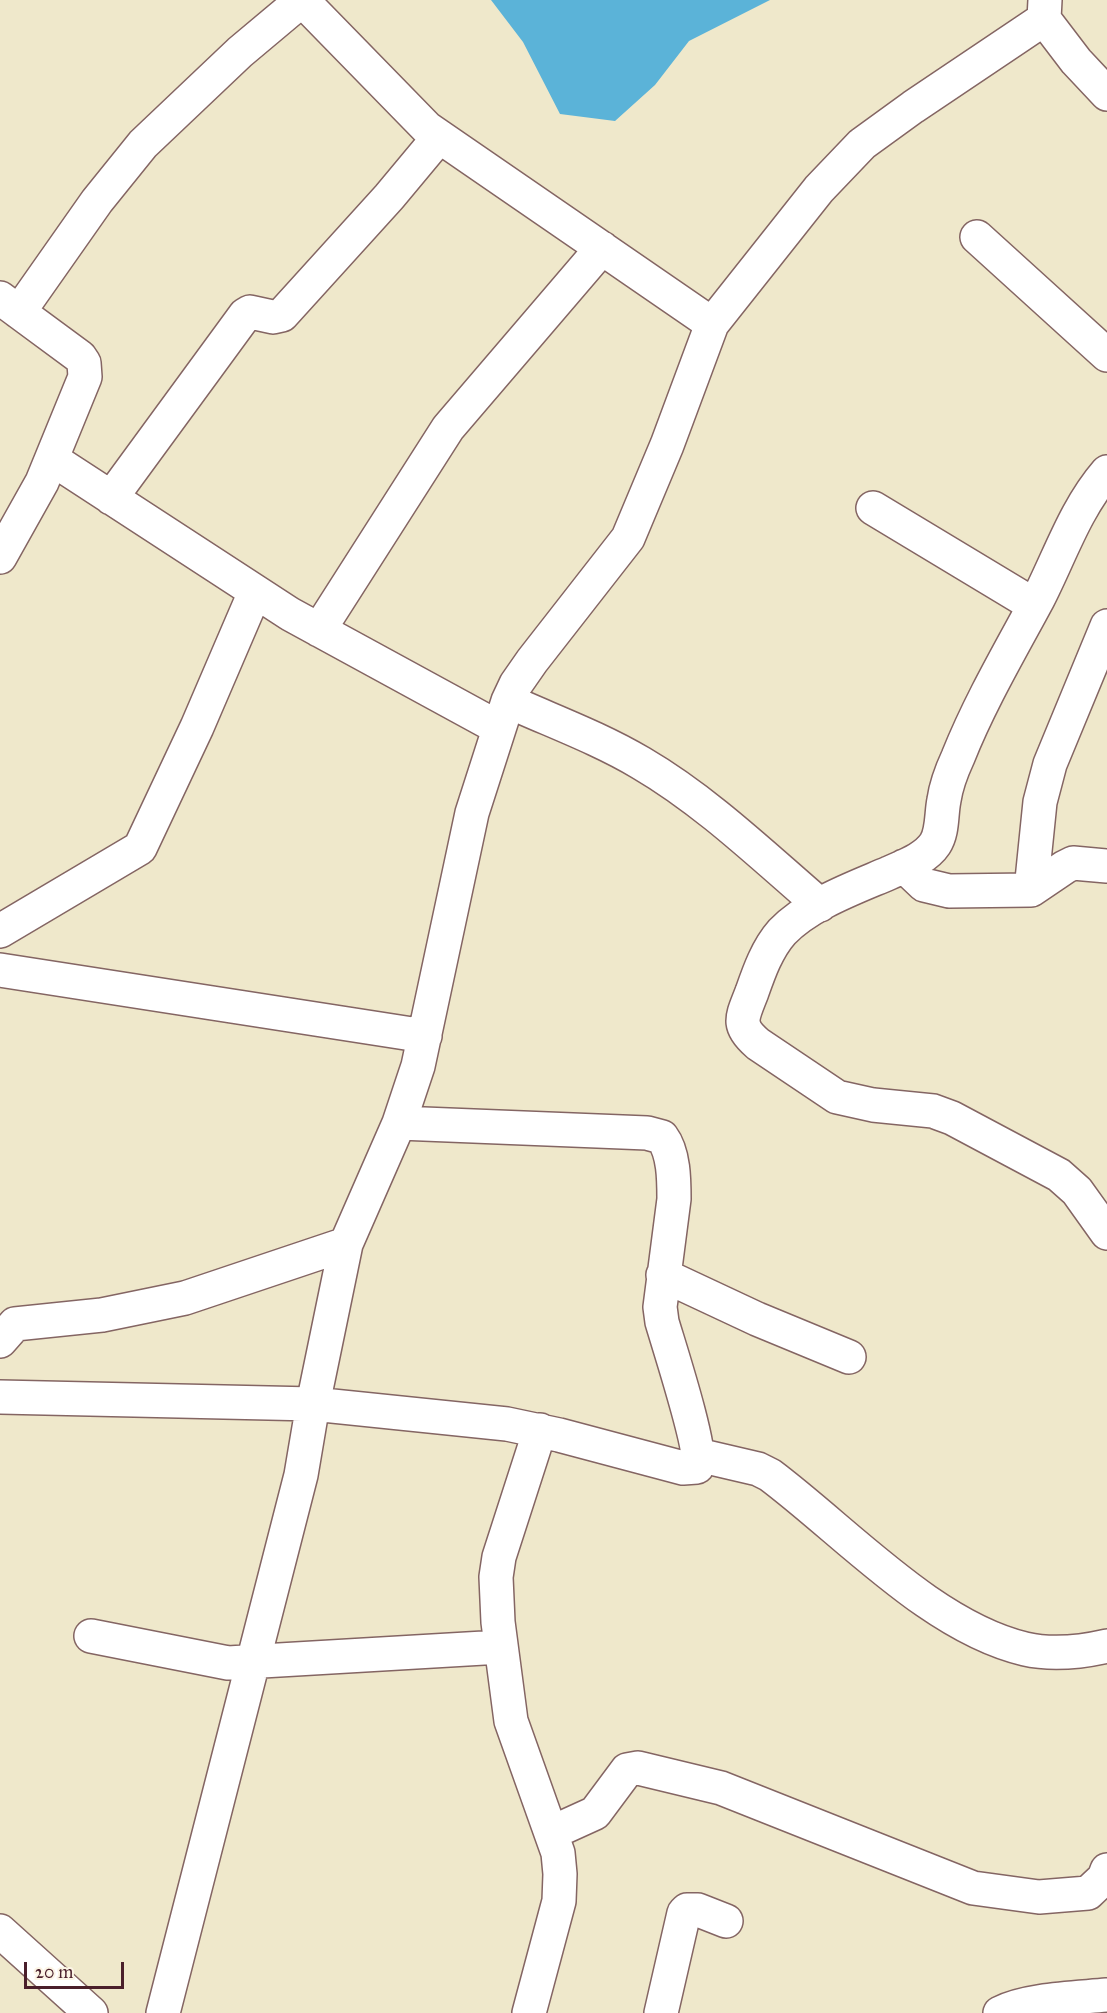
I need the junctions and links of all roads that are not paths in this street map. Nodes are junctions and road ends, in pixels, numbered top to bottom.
1 (302, 0) edge
2 (1044, 10) edge
3 (1107, 94) edge
4 (439, 137) junction
5 (977, 237) dead end
6 (602, 248) junction
7 (10, 305) edge
8 (712, 324) junction
9 (1107, 355) edge
10 (52, 459) junction
11 (1107, 472) edge
12 (111, 498) junction
13 (873, 508) dead end
14 (0, 557) edge
15 (255, 592) junction
16 (1034, 605) junction
17 (1107, 626) edge
18 (319, 630) junction
19 (503, 715) junction
20 (904, 866) junction
21 (1107, 866) edge
22 (1031, 890) junction
23 (820, 905) junction
24 (0, 931) edge
25 (0, 970) edge
26 (425, 1036) junction
27 (399, 1123) junction
28 (1107, 1233) edge
29 (346, 1244) junction
30 (663, 1275) junction
31 (5, 1327) edge
32 (849, 1357) dead end
33 (0, 1397) edge
34 (313, 1404) junction
35 (540, 1430) junction
36 (698, 1455) junction
37 (91, 1636) dead end
38 (1107, 1646) edge
39 (501, 1647) junction
40 (253, 1662) junction
41 (551, 1833) junction
42 (1107, 1870) edge
43 (726, 1920) dead end
44 (0, 1931) edge
45 (1107, 1995) edge
46 (91, 2013) edge
47 (163, 2013) edge
48 (529, 2013) edge
49 (661, 2013) edge
50 (1000, 2013) edge

1 - 4 street
1 - 7 street
2 - 3 street
2 - 8 street
4 - 6 street
4 - 12 street
5 - 9 street
6 - 8 street
6 - 18 street
7 - 10 street
8 - 19 street
10 - 12 street
10 - 14 street
11 - 16 street
12 - 15 street
13 - 16 street
15 - 18 street
15 - 24 street
16 - 20 street
17 - 22 street
18 - 19 street
19 - 23 street
19 - 26 street
20 - 22 street
20 - 23 street
21 - 22 street
23 - 28 street
25 - 26 street
26 - 27 street
27 - 29 street
27 - 30 street
29 - 31 street
29 - 34 street
30 - 32 street
30 - 36 street
33 - 34 street
34 - 35 street
34 - 40 street
35 - 36 street
35 - 39 street
36 - 38 street
37 - 40 street
39 - 40 street
39 - 41 street
40 - 47 street
41 - 42 street
41 - 48 street
43 - 49 street
44 - 46 street
45 - 50 street

